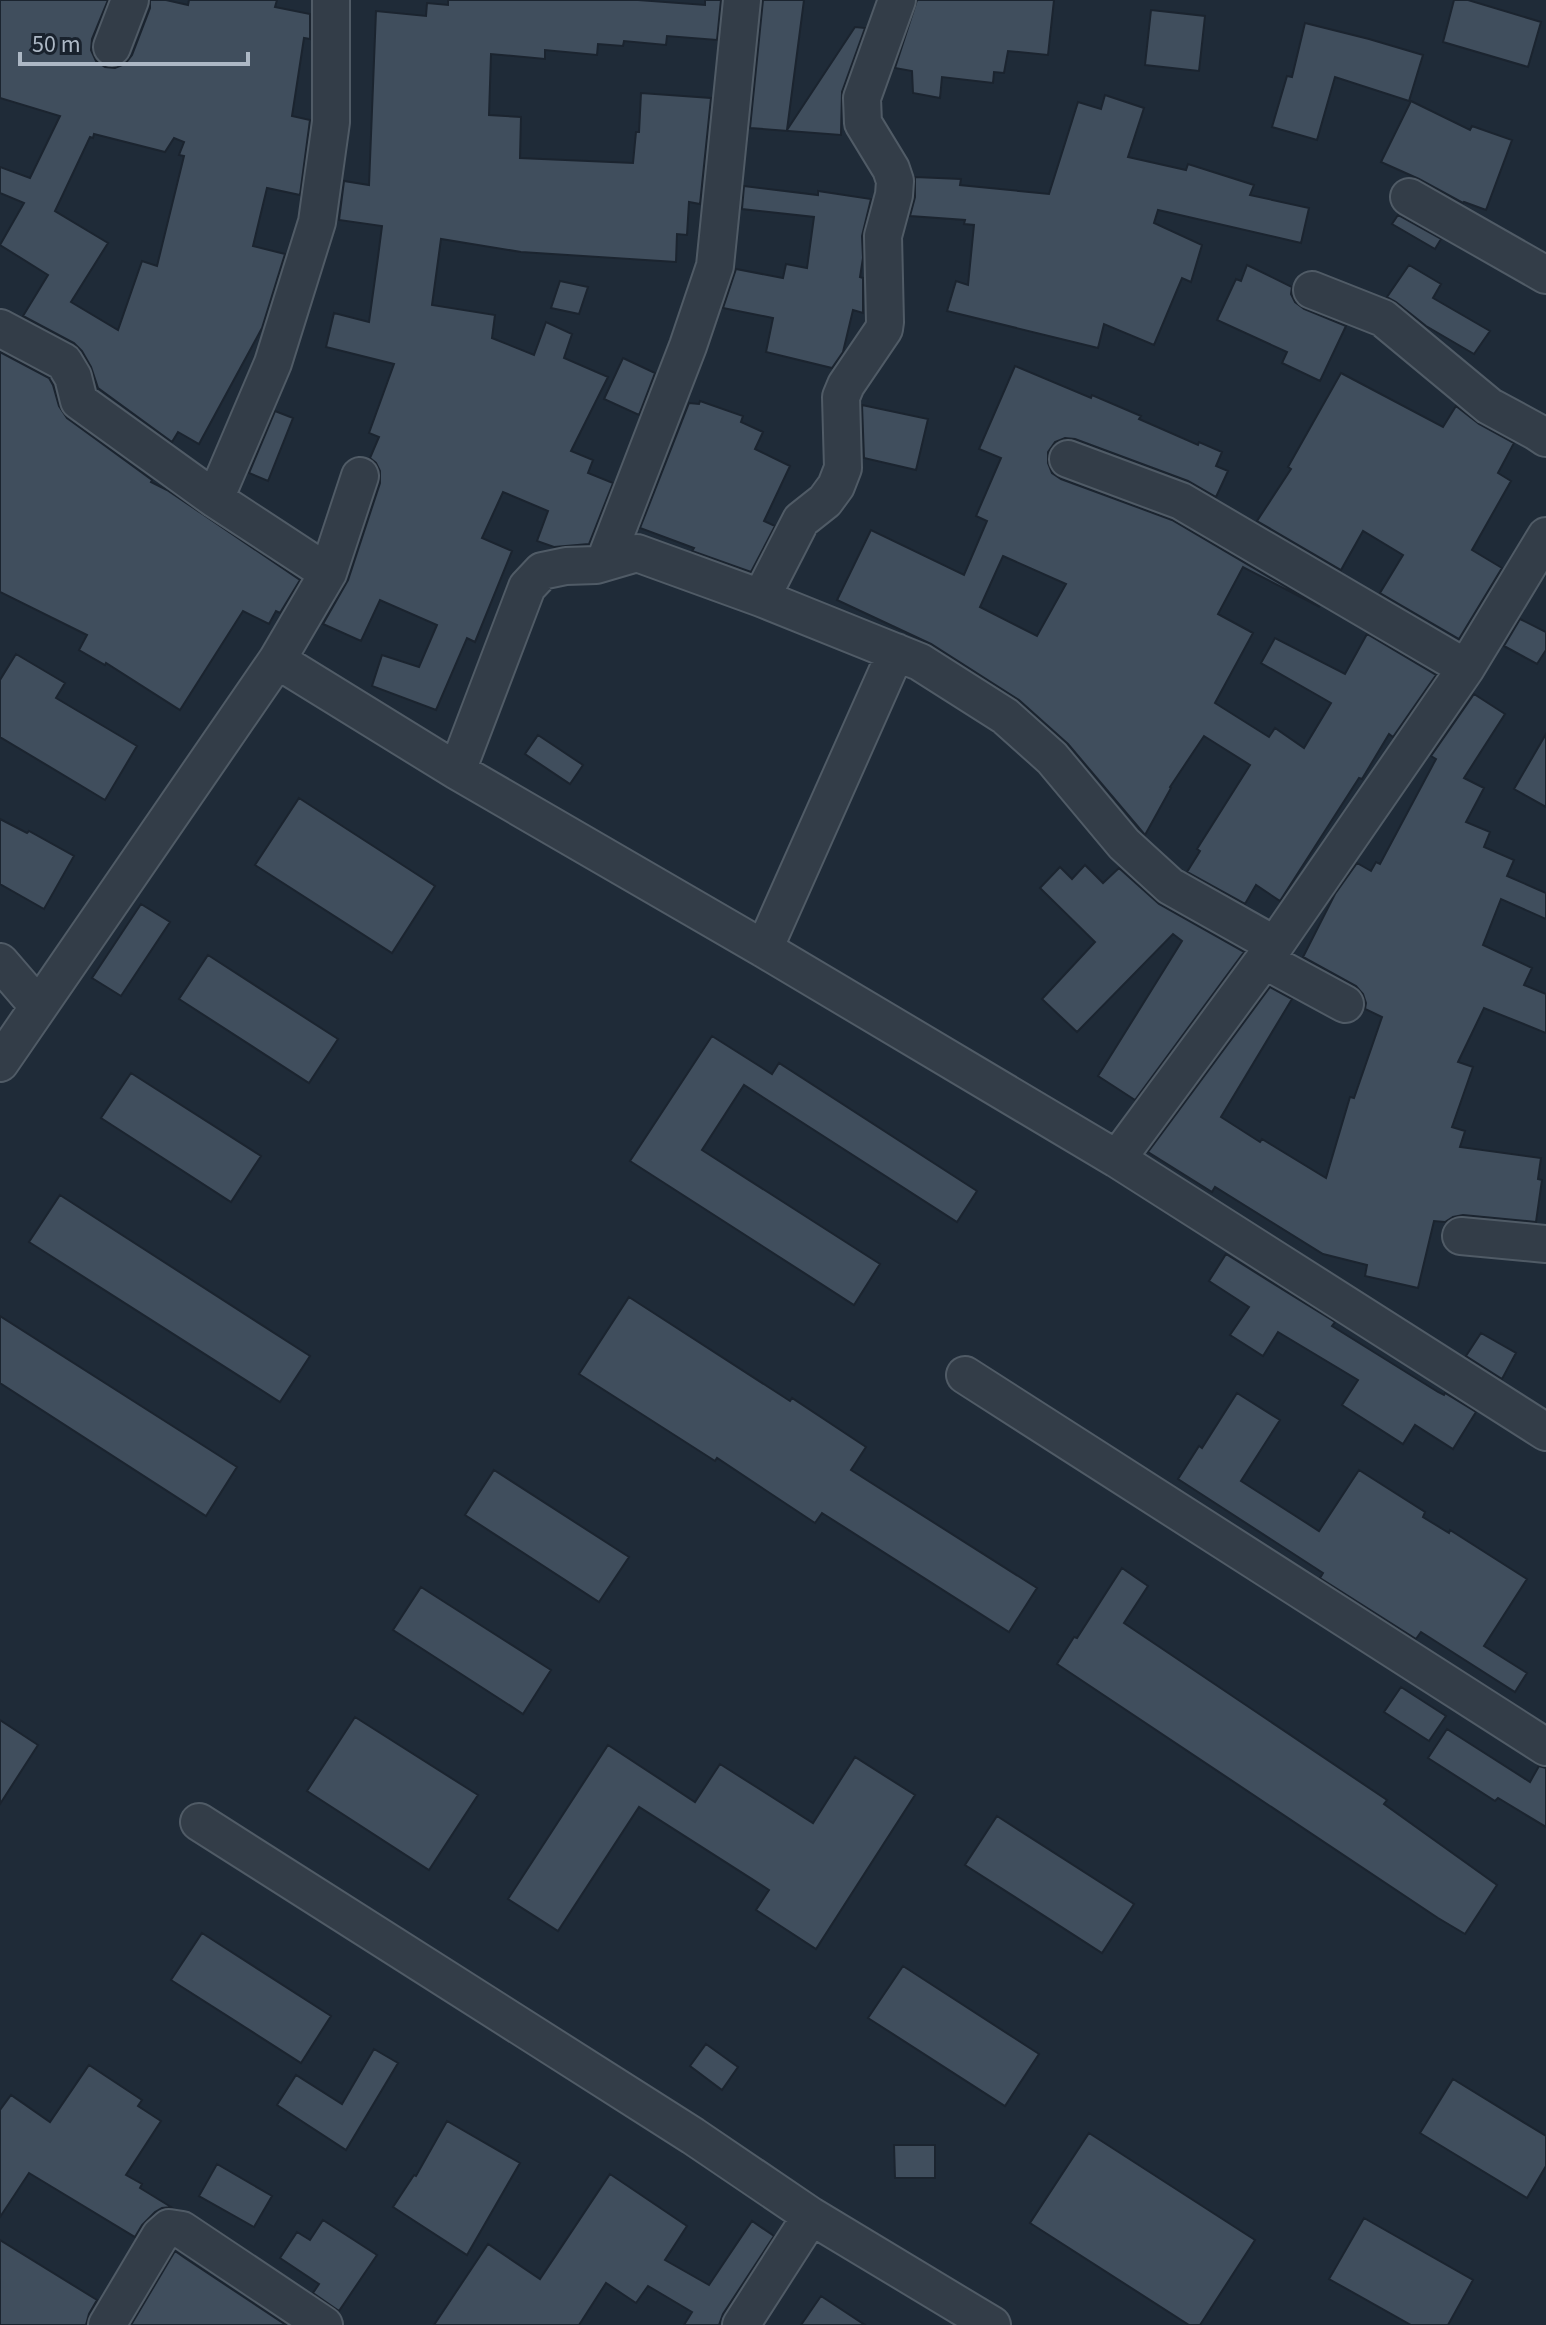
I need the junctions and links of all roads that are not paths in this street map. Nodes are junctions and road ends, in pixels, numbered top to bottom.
1 (130, 0) edge
2 (331, 0) edge
3 (742, 0) edge
4 (897, 0) edge
5 (112, 47) dead end
6 (1409, 197) dead end
7 (1546, 275) edge
8 (1312, 290) dead end
9 (0, 328) edge
10 (1546, 438) edge
11 (1068, 459) dead end
12 (360, 476) dead end
13 (215, 499) junction
14 (1546, 536) edge
15 (605, 561) junction
16 (328, 573) junction
17 (761, 598) junction
18 (896, 652) junction
19 (277, 660) junction
20 (1466, 668) junction
21 (457, 771) junction
22 (764, 949) junction
23 (1269, 952) junction
24 (0, 962) edge
25 (1345, 1004) dead end
26 (38, 1006) junction
27 (0, 1063) edge
28 (1117, 1159) junction
29 (1461, 1236) dead end
30 (1546, 1244) edge
31 (965, 1375) dead end
32 (1546, 1432) edge
33 (1546, 1747) edge
34 (199, 1822) dead end
35 (811, 2216) junction
36 (107, 2325) edge
37 (324, 2325) edge
38 (741, 2325) edge
39 (992, 2325) edge

1 - 5 street
2 - 13 street
3 - 15 street
4 - 17 street
6 - 7 street
8 - 10 street
9 - 13 street
11 - 20 street
12 - 16 street
13 - 16 street
14 - 20 street
15 - 17 street
15 - 21 street
16 - 19 street
17 - 18 street
18 - 22 street
18 - 23 street
19 - 21 street
19 - 26 street
20 - 23 street
21 - 22 street
22 - 28 street
23 - 25 street
23 - 28 street
24 - 26 street
26 - 27 street
28 - 32 street
29 - 30 street
31 - 33 street
34 - 35 street
35 - 38 street
35 - 39 street
36 - 37 street

